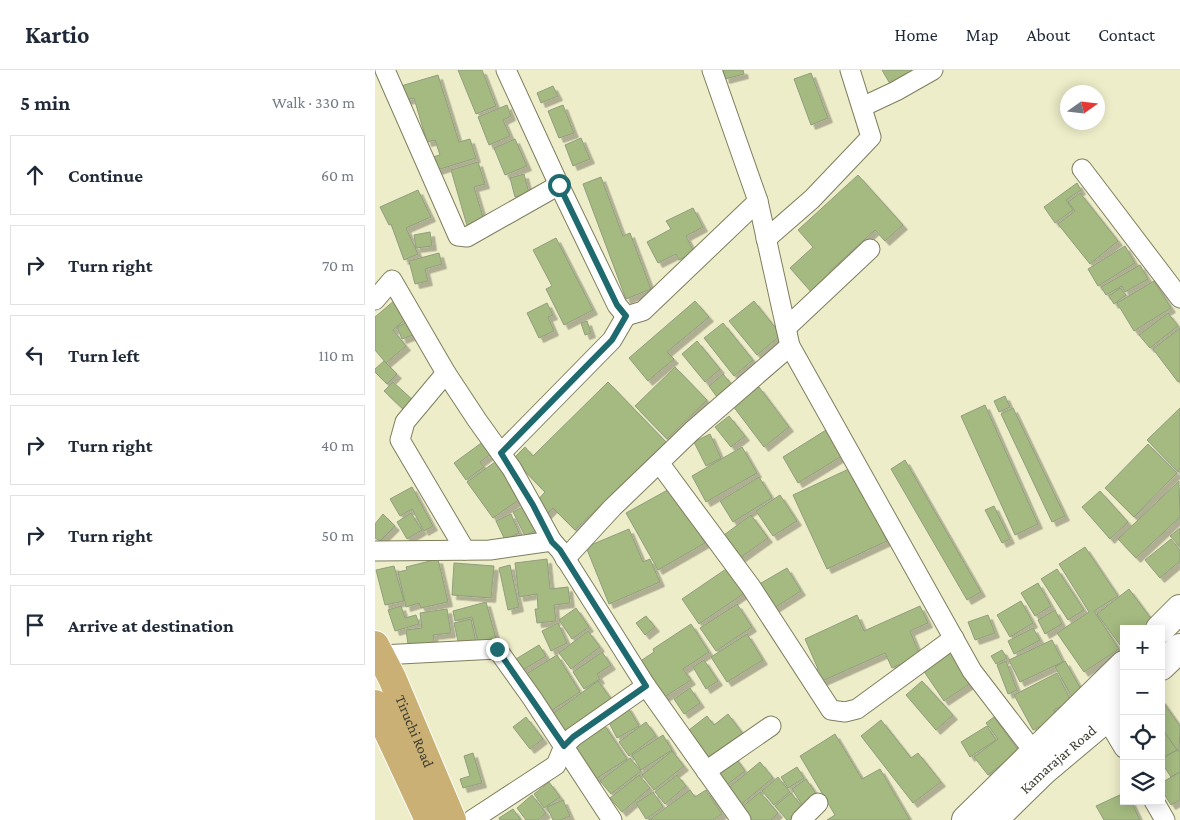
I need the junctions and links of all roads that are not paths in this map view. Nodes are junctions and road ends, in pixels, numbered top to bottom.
1 (385, 70) edge
2 (507, 70) edge
3 (712, 70) edge
4 (850, 70) edge
5 (933, 70) edge
6 (862, 107) junction
7 (1082, 169) dead end
8 (559, 185) junction
9 (758, 201) junction
10 (766, 239) junction
11 (870, 249) dead end
12 (1180, 298) edge
13 (375, 300) edge
14 (626, 316) junction
15 (786, 328) junction
16 (790, 346) junction
17 (447, 373) junction
18 (501, 453) junction
19 (660, 464) junction
20 (552, 542) junction
21 (465, 550) junction
22 (375, 552) edge
23 (565, 560) junction
24 (1180, 609) edge
25 (1164, 625) edge
26 (954, 638) junction
27 (1180, 648) edge
28 (378, 650) edge
29 (1165, 662) edge
30 (1120, 669) edge
31 (646, 686) junction
32 (375, 704) edge
33 (1115, 709) edge
34 (771, 726) dead end
35 (1120, 731) edge
36 (564, 746) junction
37 (1034, 752) junction
38 (706, 771) junction
39 (818, 804) dead end
40 (1156, 805) edge
41 (429, 820) edge
42 (452, 820) edge
43 (472, 820) edge
44 (612, 820) edge
45 (741, 820) edge
46 (801, 820) edge
47 (966, 820) edge
48 (993, 820) edge
49 (1165, 820) edge

1 - 8 street
2 - 8 street
3 - 9 street
4 - 6 street
5 - 6 street
6 - 10 street
7 - 12 street
8 - 14 street
9 - 10 street
9 - 14 street
10 - 15 street
11 - 15 street
13 - 17 street
14 - 18 street
15 - 16 street
16 - 19 street
16 - 26 street
17 - 18 street
17 - 21 street
18 - 20 street
19 - 23 street
19 - 26 street
20 - 21 street
20 - 23 street
21 - 22 street
23 - 31 street
24 - 25 main road
26 - 37 street
27 - 29 main road
28 - 36 street
28 - 42 highway, Tiruchi Road
30 - 37 main road, Kamarajar Road
31 - 36 street
31 - 38 street
32 - 41 highway, Tiruchi Road
33 - 35 street
33 - 48 main road, Kamarajar Road
34 - 38 street
36 - 43 street
36 - 44 street
37 - 47 main road, Kamarajar Road
38 - 45 street
39 - 46 street
40 - 49 street

